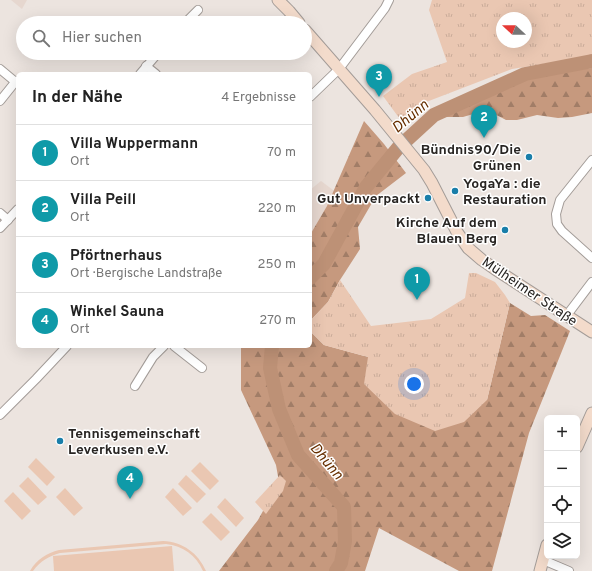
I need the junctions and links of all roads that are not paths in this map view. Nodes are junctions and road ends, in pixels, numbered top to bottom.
1 (278, 0) edge
2 (389, 0) edge
3 (198, 10) dead end
4 (192, 16) edge
5 (293, 16) edge
6 (312, 38) edge
7 (152, 60) edge
8 (146, 66) junction
9 (0, 69) edge
10 (339, 69) junction
11 (142, 72) edge
12 (154, 72) edge
13 (16, 81) edge
14 (16, 83) edge
15 (312, 95) edge
16 (0, 101) edge
17 (592, 160) edge
18 (16, 211) edge
19 (0, 213) edge
20 (8, 220) junction
21 (0, 228) edge
22 (592, 258) edge
23 (592, 282) edge
24 (566, 315) junction
25 (592, 332) edge
26 (65, 348) edge
27 (162, 348) edge
28 (177, 348) edge
29 (202, 368) dead end
30 (135, 386) dead end
31 (592, 413) edge
32 (0, 415) edge
33 (580, 440) edge
34 (542, 566) edge
35 (569, 571) edge

1 - 5 main road
2 - 10 street
3 - 4 street
6 - 10 main road, Mülheimer Straße
7 - 8 street
8 - 11 street
8 - 12 street
9 - 13 street
10 - 15 street
10 - 24 main road, Mülheimer Straße
14 - 16 street
17 - 22 street
18 - 20 street
19 - 20 street
20 - 21 street
23 - 24 street
24 - 25 main road, Mülheimer Straße
26 - 32 street
27 - 30 street
28 - 29 street
31 - 33 main road
34 - 35 street

